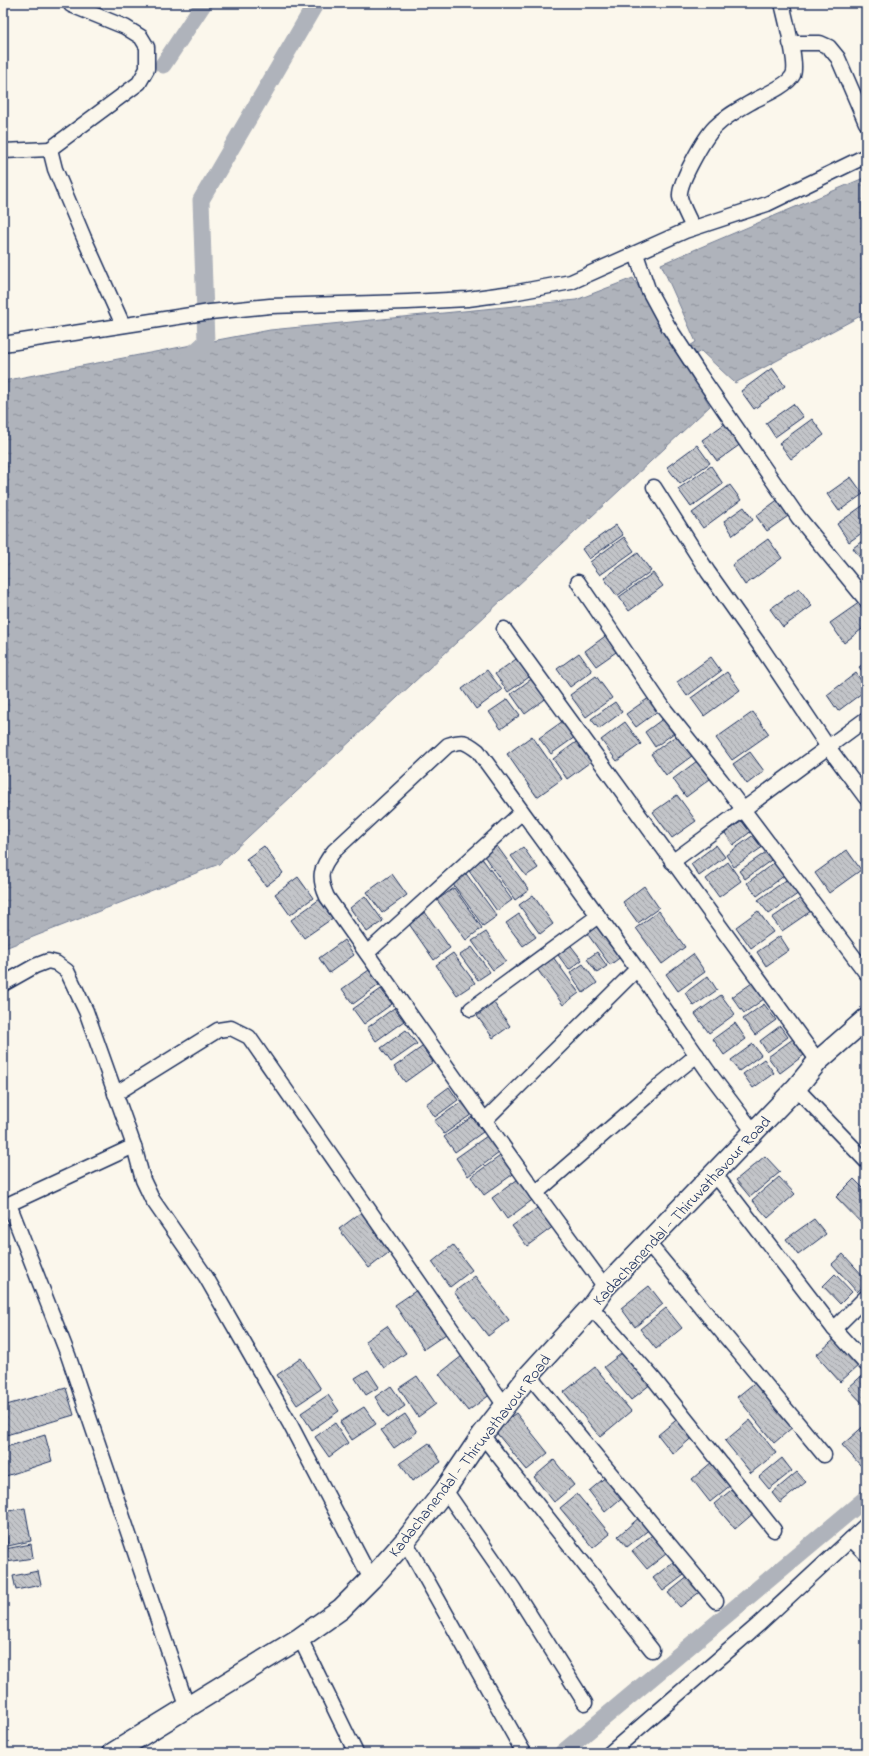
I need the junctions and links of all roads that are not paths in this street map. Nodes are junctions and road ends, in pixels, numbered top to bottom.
1 (782, 3) edge
2 (71, 4) edge
3 (790, 44) junction
4 (866, 123) edge
5 (50, 149) junction
6 (3, 151) edge
7 (866, 156) edge
8 (693, 228) junction
9 (636, 254) junction
10 (123, 325) junction
11 (3, 344) edge
12 (654, 487) dead end
13 (578, 582) dead end
14 (866, 600) edge
15 (504, 629) dead end
16 (866, 718) edge
17 (828, 747) junction
18 (866, 798) edge
19 (742, 809) junction
20 (522, 812) junction
21 (672, 862) junction
22 (598, 916) junction
23 (367, 953) junction
24 (637, 969) junction
25 (866, 973) edge
26 (3, 984) edge
27 (471, 1009) dead end
28 (866, 1019) edge
29 (697, 1055) junction
30 (818, 1061) junction
31 (796, 1088) junction
32 (115, 1094) junction
33 (486, 1119) junction
34 (753, 1132) junction
35 (134, 1146) junction
36 (866, 1161) edge
37 (714, 1173) junction
38 (536, 1193) junction
39 (6, 1205) edge
40 (648, 1243) junction
41 (605, 1287) junction
42 (866, 1297) edge
43 (590, 1307) junction
44 (834, 1328) junction
45 (866, 1364) edge
46 (528, 1374) junction
47 (505, 1406) junction
48 (482, 1436) junction
49 (824, 1455) dead end
50 (445, 1490) junction
51 (866, 1526) edge
52 (774, 1530) dead end
53 (851, 1539) junction
54 (405, 1541) junction
55 (866, 1554) edge
56 (371, 1579) junction
57 (716, 1601) dead end
58 (300, 1638) junction
59 (652, 1650) dead end
60 (585, 1703) dead end
61 (187, 1706) junction
62 (113, 1753) edge
63 (356, 1753) edge
64 (524, 1753) edge
65 (610, 1753) edge

1 - 3 street
2 - 5 street
3 - 4 street
3 - 8 street
5 - 6 street
5 - 10 street
7 - 8 street
8 - 9 street
9 - 10 street
9 - 14 street
10 - 11 street
12 - 17 street
13 - 19 street
15 - 21 street
16 - 17 street
17 - 18 street
17 - 19 street
19 - 21 street
19 - 25 street
20 - 22 street
20 - 23 street
20 - 23 street
21 - 30 street
22 - 24 street
22 - 27 street
23 - 33 street
24 - 29 street
24 - 33 street
26 - 32 street
28 - 30 main road, Kadachanendal - Thiruvathavour Road
29 - 34 street
29 - 38 street
30 - 31 main road, Kadachanendal - Thiruvathavour Road
31 - 34 main road, Kadachanendal - Thiruvathavour Road
31 - 36 street
32 - 35 street
32 - 47 street
33 - 38 street
34 - 37 main road, Kadachanendal - Thiruvathavour Road
35 - 39 street
35 - 56 street
37 - 40 main road, Kadachanendal - Thiruvathavour Road
37 - 44 street
38 - 41 street
39 - 61 street
40 - 41 main road, Kadachanendal - Thiruvathavour Road
40 - 49 street
41 - 43 main road, Kadachanendal - Thiruvathavour Road
42 - 44 street
43 - 46 main road, Kadachanendal - Thiruvathavour Road
43 - 52 street
44 - 45 street
46 - 47 main road, Kadachanendal - Thiruvathavour Road
46 - 57 street
47 - 48 main road, Kadachanendal - Thiruvathavour Road
48 - 50 main road, Kadachanendal - Thiruvathavour Road
48 - 59 street
50 - 54 main road, Kadachanendal - Thiruvathavour Road
50 - 60 street
51 - 53 street
53 - 55 street
53 - 65 street
54 - 56 main road, Kadachanendal - Thiruvathavour Road
54 - 64 street
56 - 58 main road, Kadachanendal - Thiruvathavour Road
58 - 61 main road, Kadachanendal - Thiruvathavour Road
58 - 63 street
61 - 62 main road, Kadachanendal - Thiruvathavour Road

